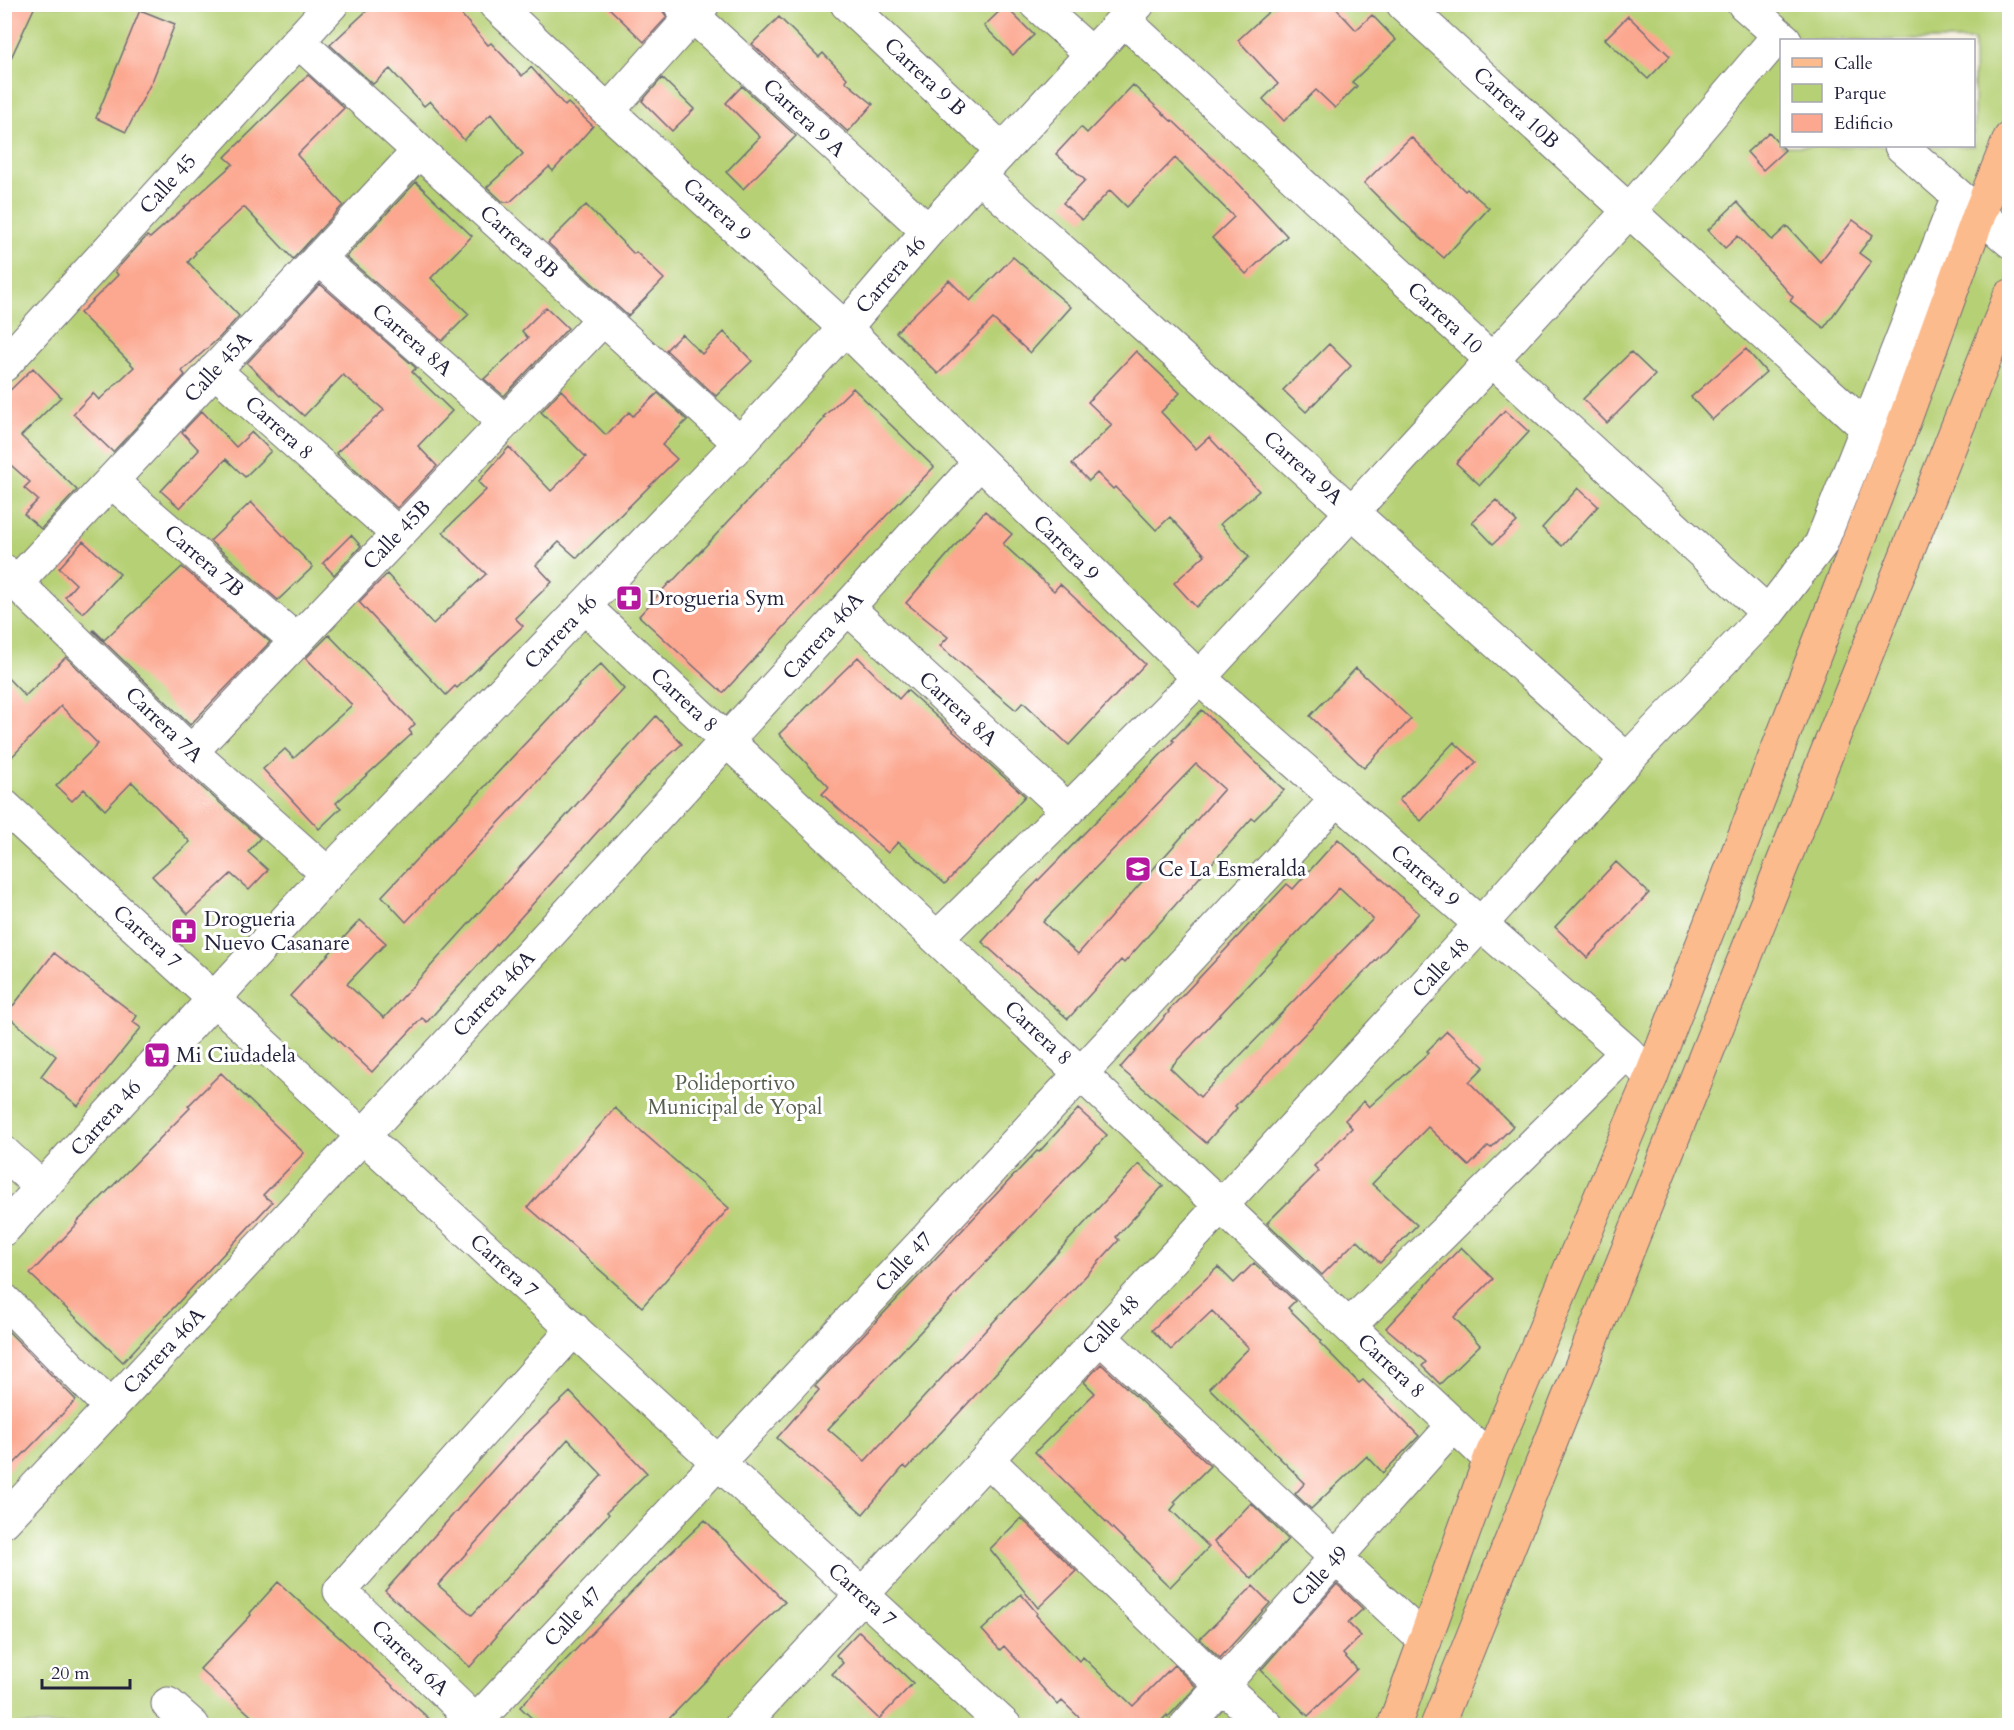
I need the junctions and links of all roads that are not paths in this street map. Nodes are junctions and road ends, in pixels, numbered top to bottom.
1 (332, 4) edge
2 (495, 4) edge
3 (847, 4) edge
4 (1036, 4) edge
5 (1403, 4) edge
6 (1744, 4) edge
7 (692, 8) edge
8 (1131, 12) edge
9 (1782, 38) edge
10 (1780, 40) edge
11 (298, 41) junction
12 (1092, 54) junction
13 (608, 111) junction
14 (2010, 138) edge
15 (1902, 147) edge
16 (1002, 150) junction
17 (419, 151) junction
18 (979, 176) junction
19 (1969, 206) junction
20 (1629, 211) junction
21 (928, 231) junction
22 (2010, 241) edge
23 (319, 258) junction
24 (2010, 296) edge
25 (603, 319) junction
26 (845, 328) junction
27 (1492, 360) junction
28 (4, 364) edge
29 (214, 370) junction
30 (505, 422) junction
31 (1867, 429) junction
32 (740, 443) junction
33 (1893, 452) junction
34 (979, 463) junction
35 (111, 481) junction
36 (1352, 512) junction
37 (399, 534) junction
38 (11, 576) edge
39 (585, 607) junction
40 (848, 608) junction
41 (1768, 613) junction
42 (297, 641) junction
43 (1199, 678) junction
44 (728, 741) junction
45 (191, 752) junction
46 (1628, 760) junction
47 (1337, 799) junction
48 (4, 806) edge
49 (1068, 810) junction
50 (328, 874) junction
51 (1481, 924) junction
52 (937, 938) junction
53 (214, 998) junction
54 (1627, 1052) junction
55 (1080, 1073) junction
56 (1651, 1077) junction
57 (363, 1137) junction
58 (4, 1153) edge
59 (42, 1188) junction
60 (1221, 1205) junction
61 (4, 1229) edge
62 (4, 1300) edge
63 (1349, 1326) junction
64 (574, 1329) junction
65 (1100, 1337) junction
66 (111, 1408) junction
67 (1454, 1425) junction
68 (987, 1459) junction
69 (1490, 1459) junction
70 (717, 1462) junction
71 (4, 1521) edge
72 (1336, 1557) junction
73 (862, 1595) junction
74 (1425, 1641) junction
75 (1222, 1686) junction
76 (168, 1704) dead end
77 (996, 1723) edge
78 (476, 1724) edge
79 (193, 1725) edge
80 (741, 1725) edge
81 (1186, 1725) edge
82 (1267, 1725) edge
83 (1394, 1725) edge
84 (1437, 1725) edge

1 - 11 street, Calle 45
2 - 13 street, Carrera 9
3 - 16 street, Carrera 9 B
4 - 12 street
5 - 20 street, Carrera 10B
6 - 9 street
7 - 13 street
7 - 21 street, Carrera 9 A
8 - 12 street, Carrera 46
8 - 27 street, Carrera 10
10 - 20 street
11 - 17 street, Carrera 8B
11 - 28 street, Calle 45
12 - 16 street, Carrera 46
13 - 26 street, Carrera 9
14 - 19 main road
15 - 19 street
16 - 18 street, Carrera 46
17 - 23 street, Calle 45A
17 - 25 street, Carrera 8B
18 - 21 street, Carrera 46
18 - 36 street, Carrera 9A
19 - 22 street
19 - 31 street, Calle 48
19 - 33 main road
20 - 27 street
20 - 31 street, Carrera 10B
21 - 26 street, Carrera 46
23 - 29 street, Calle 45A
23 - 30 street, Carrera 8A
24 - 84 main road
25 - 30 street, Calle 45B
25 - 32 street, Carrera 8B
26 - 32 street, Carrera 46
26 - 34 street, Carrera 9
27 - 36 street
27 - 41 street, Carrera 10
29 - 35 street, Calle 45A
29 - 37 street, Carrera 8
30 - 37 street, Calle 45B
31 - 33 street, Carrera 10B
31 - 41 street, Calle 48
32 - 39 street, Carrera 46
33 - 56 main road
34 - 40 street, Carrera 46A
34 - 43 street, Carrera 9
35 - 38 street, Calle 45A
35 - 42 street, Carrera 7B
36 - 43 street
36 - 46 street, Carrera 9A
37 - 42 street, Calle 45B
38 - 45 street, Carrera 7A
39 - 44 street, Carrera 8
39 - 50 street, Carrera 46
40 - 44 street, Carrera 46A
40 - 49 street, Carrera 8A
41 - 46 street, Calle 48
42 - 45 street, Calle 45B
43 - 47 street, Carrera 9
43 - 49 street
44 - 52 street, Carrera 8
44 - 57 street, Carrera 46A
45 - 50 street, Carrera 7A
46 - 51 street, Calle 48
47 - 51 street, Carrera 9
47 - 55 street, Calle 47
48 - 53 street, Carrera 7
49 - 52 street
50 - 53 street, Carrera 46
51 - 54 street, Carrera 9
51 - 60 street, Calle 48
52 - 55 street, Carrera 8
53 - 57 street, Carrera 7
53 - 59 street, Carrera 46
54 - 56 street, Carrera 9
54 - 63 street
55 - 60 street, Carrera 8
55 - 70 street, Calle 47
56 - 69 main road
57 - 64 street, Carrera 7
57 - 66 street, Carrera 46A
58 - 59 street
59 - 61 street, Carrera 46
60 - 63 street, Carrera 8
60 - 65 street, Calle 48
62 - 66 street
63 - 67 street, Carrera 8
64 - 70 street, Carrera 7
64 - 78 street, Carrera 6A
65 - 68 street, Calle 48
65 - 72 street
66 - 71 street, Carrera 46A
67 - 69 street, Carrera 8
67 - 72 street, Calle 49
68 - 73 street, Calle 48
68 - 75 street
69 - 74 main road
70 - 73 street, Carrera 7
70 - 78 street, Calle 47
72 - 74 street
72 - 75 street, Calle 49
73 - 77 street, Carrera 7
73 - 80 street, Calle 48
74 - 83 main road
75 - 81 street, Calle 49
75 - 82 street
76 - 79 street

